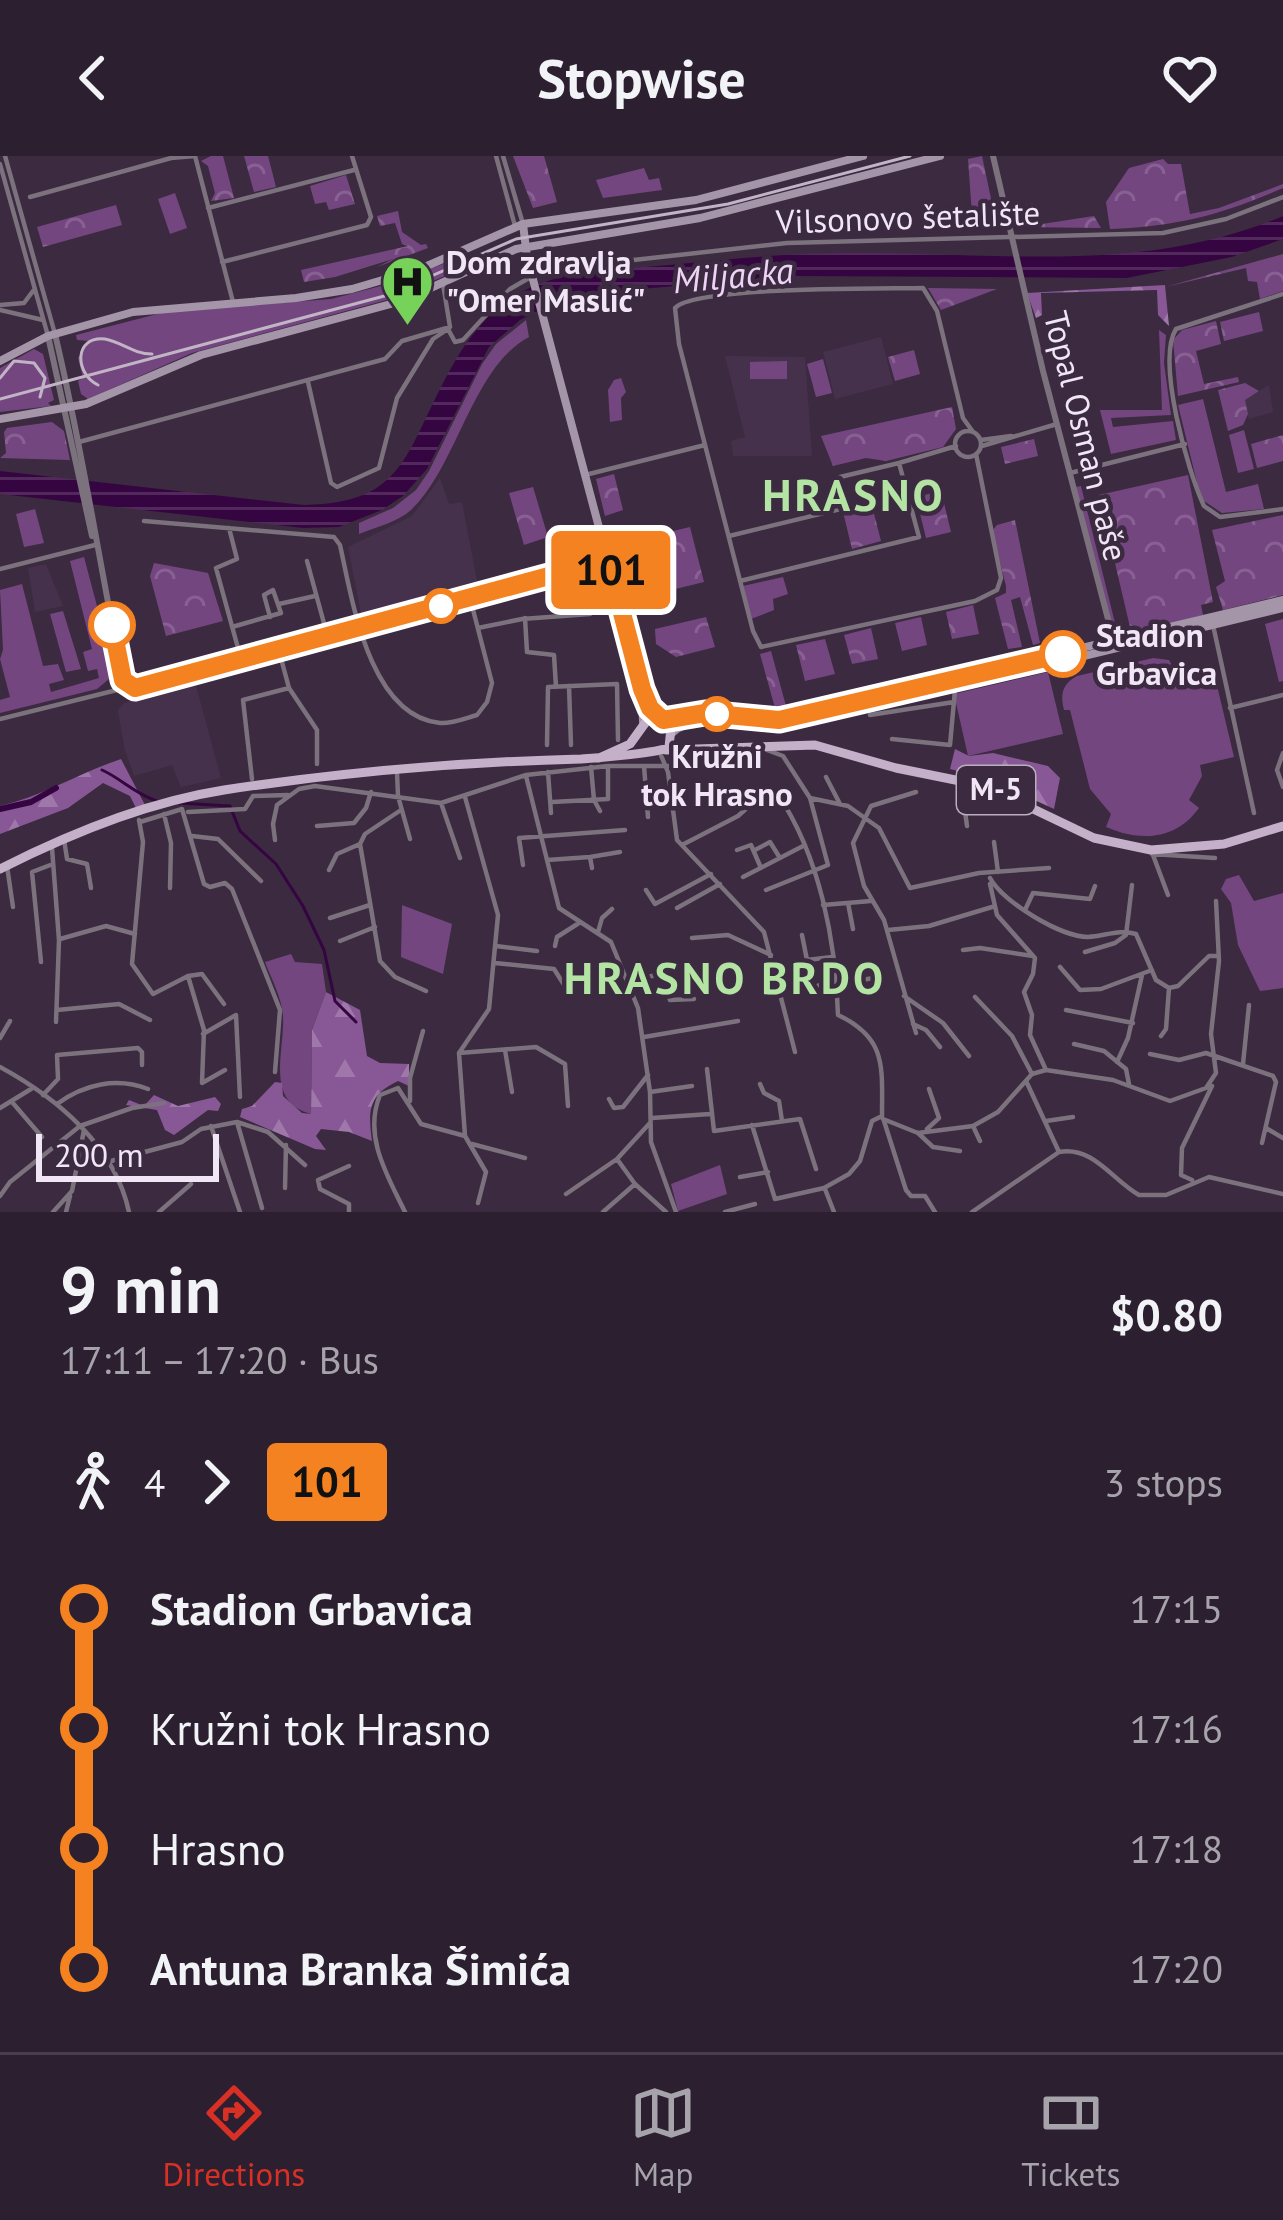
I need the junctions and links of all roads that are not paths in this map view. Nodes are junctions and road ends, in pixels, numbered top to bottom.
1 (5, 156) edge
2 (195, 156) edge
3 (352, 156) edge
4 (500, 156) edge
5 (863, 156) edge
6 (940, 156) edge
7 (993, 156) edge
8 (171, 157) edge
9 (0, 164) edge
10 (356, 170) junction
11 (30, 197) dead end
12 (1283, 197) edge
13 (14, 201) junction
14 (0, 205) edge
15 (208, 208) junction
16 (519, 225) junction
17 (1012, 235) junction
18 (525, 248) junction
19 (223, 262) junction
20 (532, 274) junction
21 (443, 284) junction
22 (32, 285) junction
23 (1283, 294) edge
24 (233, 302) junction
25 (0, 308) edge
26 (43, 320) junction
27 (448, 329) junction
28 (51, 335) junction
29 (0, 361) edge
30 (308, 382) junction
31 (69, 409) junction
32 (0, 419) edge
33 (964, 419) junction
34 (1057, 424) junction
35 (974, 432) junction
36 (962, 433) junction
37 (80, 442) junction
38 (981, 443) junction
39 (1185, 444) junction
40 (705, 446) junction
41 (957, 449) junction
42 (972, 455) junction
43 (899, 463) junction
44 (81, 469) junction
45 (1070, 473) junction
46 (585, 475) junction
47 (908, 493) junction
48 (840, 507) junction
49 (1283, 509) edge
50 (144, 521) dead end
51 (229, 528) junction
52 (728, 536) junction
53 (95, 545) junction
54 (608, 560) junction
55 (307, 561) dead end
56 (0, 569) edge
57 (740, 581) junction
58 (316, 595) junction
59 (470, 598) junction
60 (279, 604) junction
61 (1283, 604) edge
62 (590, 614) dead end
63 (270, 617) junction
64 (525, 618) junction
65 (1213, 625) junction
66 (232, 627) junction
67 (325, 627) dead end
68 (478, 628) junction
69 (359, 629) junction
70 (1115, 646) junction
71 (279, 650) junction
72 (241, 660) junction
73 (556, 686) junction
74 (569, 686) junction
75 (130, 687) junction
76 (289, 688) junction
77 (954, 688) junction
78 (642, 689) junction
79 (1283, 695) edge
80 (955, 702) junction
81 (1228, 708) junction
82 (870, 715) dead end
83 (0, 719) edge
84 (662, 719) junction
85 (643, 722) junction
86 (636, 736) junction
87 (672, 736) junction
88 (892, 739) dead end
89 (618, 740) dead end
90 (548, 745) dead end
91 (571, 745) dead end
92 (699, 747) junction
93 (645, 751) junction
94 (663, 751) junction
95 (1283, 753) edge
96 (704, 763) junction
97 (317, 764) dead end
98 (599, 764) junction
99 (644, 766) junction
100 (666, 766) junction
101 (397, 772) junction
102 (548, 772) junction
103 (526, 775) junction
104 (826, 777) dead end
105 (252, 779) dead end
106 (967, 784) junction
107 (1283, 787) edge
108 (371, 792) junction
109 (916, 793) dead end
110 (288, 795) junction
111 (398, 796) junction
112 (465, 797) junction
113 (810, 798) junction
114 (594, 800) junction
115 (551, 802) junction
116 (441, 803) junction
117 (840, 804) junction
118 (994, 807) dead end
119 (401, 810) junction
120 (600, 811) dead end
121 (185, 813) junction
122 (551, 813) dead end
123 (1254, 813) dead end
124 (164, 814) junction
125 (648, 817) dead end
126 (139, 818) junction
127 (865, 818) junction
128 (317, 826) dead end
129 (967, 826) dead end
130 (1283, 826) edge
131 (625, 830) dead end
132 (193, 836) junction
133 (541, 836) junction
134 (64, 839) junction
135 (410, 839) dead end
136 (275, 840) dead end
137 (994, 842) dead end
138 (52, 844) junction
139 (360, 844) junction
140 (682, 845) junction
141 (805, 845) junction
142 (737, 850) dead end
143 (753, 851) junction
144 (1152, 852) junction
145 (620, 853) dead end
146 (590, 857) junction
147 (1215, 857) dead end
148 (460, 858) dead end
149 (780, 858) junction
150 (547, 860) junction
151 (53, 864) junction
152 (523, 865) dead end
153 (4, 867) edge
154 (592, 868) dead end
155 (761, 868) junction
156 (1049, 868) dead end
157 (329, 870) dead end
158 (813, 870) junction
159 (711, 874) junction
160 (993, 874) junction
161 (742, 877) dead end
162 (261, 881) dead end
163 (720, 884) junction
164 (1132, 885) dead end
165 (1095, 886) dead end
166 (91, 888) dead end
167 (170, 888) dead end
168 (646, 890) dead end
169 (766, 890) dead end
170 (1168, 895) dead end
171 (873, 901) junction
172 (1216, 901) dead end
173 (848, 903) junction
174 (823, 904) junction
175 (370, 905) junction
176 (13, 907) dead end
177 (992, 907) junction
178 (677, 908) dead end
179 (612, 909) dead end
180 (1025, 910) junction
181 (330, 918) dead end
182 (579, 923) junction
183 (375, 927) junction
184 (854, 929) dead end
185 (887, 931) junction
186 (1129, 931) junction
187 (598, 932) junction
188 (135, 934) junction
189 (802, 935) dead end
190 (692, 938) dead end
191 (58, 940) junction
192 (340, 940) dead end
193 (496, 946) junction
194 (555, 946) dead end
195 (963, 950) dead end
196 (537, 951) dead end
197 (1085, 952) dead end
198 (771, 955) junction
199 (1033, 956) junction
200 (1217, 956) junction
201 (832, 957) junction
202 (41, 962) dead end
203 (495, 963) junction
204 (1060, 967) dead end
205 (1152, 970) junction
206 (1142, 974) junction
207 (188, 976) junction
208 (879, 977) dead end
209 (627, 981) junction
210 (838, 981) junction
211 (818, 986) dead end
212 (1169, 988) junction
213 (568, 991) dead end
214 (426, 992) dead end
215 (904, 996) junction
216 (975, 997) dead end
217 (694, 999) dead end
218 (224, 1004) dead end
219 (1249, 1005) dead end
220 (57, 1010) junction
221 (1066, 1010) dead end
222 (150, 1020) dead end
223 (10, 1021) dead end
224 (738, 1021) dead end
225 (56, 1022) dead end
226 (912, 1023) junction
227 (1133, 1023) junction
228 (423, 1030) dead end
229 (916, 1033) dead end
230 (203, 1034) junction
231 (644, 1036) junction
232 (1161, 1036) dead end
233 (0, 1038) edge
234 (1074, 1044) dead end
235 (940, 1047) dead end
236 (505, 1050) junction
237 (795, 1052) dead end
238 (459, 1053) junction
239 (1150, 1054) dead end
240 (1213, 1054) junction
241 (969, 1056) dead end
242 (1117, 1062) junction
243 (1243, 1064) junction
244 (142, 1065) dead end
245 (0, 1067) edge
246 (707, 1069) dead end
247 (225, 1070) dead end
248 (1046, 1070) junction
249 (275, 1072) dead end
250 (1032, 1074) junction
251 (648, 1075) junction
252 (1214, 1080) junction
253 (1028, 1082) junction
254 (760, 1084) dead end
255 (1129, 1084) junction
256 (692, 1086) dead end
257 (31, 1088) junction
258 (148, 1089) dead end
259 (929, 1089) dead end
260 (512, 1092) dead end
261 (650, 1092) junction
262 (43, 1095) junction
263 (240, 1097) dead end
264 (609, 1099) dead end
265 (12, 1102) junction
266 (1273, 1102) junction
267 (164, 1103) dead end
268 (410, 1103) junction
269 (57, 1104) junction
270 (568, 1106) dead end
271 (1283, 1107) edge
272 (0, 1108) edge
273 (710, 1114) junction
274 (882, 1117) junction
275 (1073, 1117) dead end
276 (651, 1120) junction
277 (782, 1120) junction
278 (1046, 1121) junction
279 (236, 1122) junction
280 (752, 1125) junction
281 (211, 1126) junction
282 (973, 1126) junction
283 (82, 1128) junction
284 (1266, 1128) junction
285 (920, 1132) junction
286 (465, 1136) junction
287 (42, 1137) dead end
288 (1283, 1138) edge
289 (980, 1141) dead end
290 (1262, 1143) dead end
291 (472, 1144) junction
292 (286, 1145) junction
293 (960, 1151) dead end
294 (1059, 1152) junction
295 (525, 1158) dead end
296 (617, 1159) junction
297 (111, 1162) junction
298 (305, 1165) dead end
299 (349, 1166) dead end
300 (816, 1168) dead end
301 (768, 1172) junction
302 (740, 1177) dead end
303 (1194, 1181) junction
304 (191, 1184) dead end
305 (635, 1184) junction
306 (285, 1187) dead end
307 (824, 1188) junction
308 (566, 1194) dead end
309 (1283, 1194) edge
310 (0, 1196) edge
311 (70, 1196) junction
312 (478, 1202) dead end
313 (755, 1204) dead end
314 (262, 1208) dead end
315 (53, 1212) edge
316 (66, 1212) edge
317 (129, 1212) edge
318 (159, 1212) edge
319 (240, 1212) edge
320 (349, 1212) edge
321 (404, 1212) edge
322 (603, 1212) edge
323 (666, 1212) edge
324 (676, 1212) edge
325 (725, 1212) edge
326 (833, 1212) edge
327 (935, 1212) edge
328 (972, 1212) edge

1 - 13 street
2 - 8 street
2 - 15 street
3 - 10 street
4 - 16 street
5 - 16 main road
6 - 18 main road
7 - 17 street, Topal Osman paše
8 - 11 street
9 - 13 street
10 - 15 street
10 - 19 street
12 - 17 street, Vilsonovo šetalište
13 - 14 street
13 - 22 street
13 - 28 street
15 - 19 street
16 - 18 main road
16 - 24 main road
17 - 20 street, Vilsonovo šetalište
17 - 34 street, Topal Osman paše
18 - 20 main road
18 - 21 main road
19 - 24 street
20 - 27 street
20 - 46 main road
21 - 27 street
21 - 31 main road
22 - 25 street
22 - 26 street
23 - 39 street
24 - 28 main road
25 - 26 street
26 - 28 street
27 - 30 street
27 - 30 street
28 - 29 main road
28 - 31 street
30 - 37 street
31 - 32 main road
31 - 37 street
31 - 44 street
33 - 35 street
33 - 36 street
33 - 40 street
34 - 38 street
34 - 45 street, Topal Osman paše
35 - 36 street
35 - 38 street
36 - 41 street
37 - 44 street
38 - 42 street
39 - 45 street
39 - 49 street
40 - 46 street
40 - 52 street
41 - 42 street
41 - 43 street
42 - 57 street
43 - 47 street
43 - 48 street
44 - 53 street
45 - 70 street, Topal Osman paše
46 - 54 main road
47 - 48 street
47 - 57 street
48 - 52 street
50 - 51 street
51 - 66 street
51 - 69 street
52 - 57 street
53 - 56 street
53 - 75 street
54 - 59 street
54 - 78 main road
55 - 58 street
58 - 60 street
58 - 67 street
59 - 68 street
59 - 69 street
60 - 63 street
60 - 63 street
61 - 65 main road
61 - 70 main road
62 - 64 street
63 - 66 street
64 - 68 street
64 - 73 street
65 - 70 main road
65 - 81 street
66 - 72 street
68 - 69 street
69 - 71 street
70 - 77 main road
70 - 84 main road
71 - 72 street
71 - 76 street
72 - 75 street
73 - 74 street
73 - 90 street
74 - 89 street
74 - 91 street
75 - 83 street
76 - 97 street
76 - 105 street
77 - 80 street
77 - 87 main road
78 - 84 main road
78 - 85 main road
79 - 81 street
80 - 82 street
80 - 88 street
81 - 123 street
84 - 85 main road
84 - 87 main road
85 - 86 main road
86 - 93 main road
86 - 98 main road, M-5
87 - 92 main road, M-5
87 - 94 main road
92 - 94 main road, M-5
92 - 96 street
92 - 106 main road, M-5
93 - 94 main road, M-5
93 - 98 main road, M-5
94 - 100 street
95 - 107 street
96 - 100 street
96 - 113 street
98 - 99 street
98 - 101 main road, M-5
98 - 102 street
98 - 114 street
98 - 114 street
99 - 100 street
99 - 125 street
100 - 140 street
101 - 111 street
101 - 126 main road, M-5
102 - 103 street
102 - 115 street
103 - 112 street
103 - 133 street
104 - 117 street
106 - 118 street
106 - 129 street
106 - 144 main road, M-5
108 - 110 street
108 - 111 street
108 - 128 street
109 - 127 street
110 - 121 street
110 - 136 street
111 - 116 street
111 - 119 street
112 - 116 street
112 - 193 street
113 - 117 street
113 - 158 street
114 - 115 street
114 - 120 street
115 - 122 street
116 - 148 street
117 - 127 street
119 - 135 street
119 - 139 street
121 - 124 street
121 - 132 street
124 - 126 street
124 - 167 street
126 - 134 main road, M-5
126 - 188 street
127 - 160 street
127 - 171 street
130 - 144 main road, M-5
131 - 133 street
132 - 162 street
132 - 249 street
133 - 150 street
133 - 152 street
134 - 138 main road, M-5
134 - 166 street
137 - 160 street
138 - 151 street
138 - 153 main road, M-5
139 - 157 street
139 - 175 street
140 - 141 street
140 - 159 street
141 - 149 street
141 - 158 street
142 - 143 street
143 - 149 street
143 - 155 street
144 - 147 street
144 - 170 street
145 - 146 street
146 - 150 street
146 - 154 street
149 - 155 street
150 - 182 street
151 - 191 street
151 - 202 street
153 - 176 street
155 - 161 street
156 - 160 street
158 - 169 street
158 - 174 street
159 - 163 street
159 - 168 street
160 - 177 street
160 - 180 street
163 - 178 street
163 - 198 street
164 - 186 street
165 - 180 street
171 - 173 street
171 - 185 street
172 - 200 street
173 - 174 street
173 - 184 street
174 - 201 street
175 - 181 street
175 - 183 street
177 - 185 street
177 - 199 street
179 - 187 street
180 - 186 street
182 - 187 street
182 - 194 street
183 - 192 street
183 - 214 street
185 - 215 street
186 - 197 street
186 - 205 street
187 - 209 street
188 - 191 street
188 - 207 street
189 - 201 street
190 - 198 street
191 - 220 street
193 - 196 street
193 - 203 street
195 - 199 street
198 - 237 street
199 - 248 street
200 - 212 street
200 - 240 street
201 - 210 street
203 - 213 street
203 - 238 street
204 - 206 street
205 - 206 street
205 - 212 street
206 - 227 street
207 - 218 street
207 - 230 street
208 - 210 street
209 - 217 street
209 - 231 street
210 - 211 street
210 - 274 street
212 - 232 street
215 - 226 street
215 - 241 street
216 - 250 street
219 - 243 street
220 - 222 street
220 - 225 street
221 - 227 street
223 - 233 street
224 - 231 street
226 - 229 street
226 - 235 street
227 - 242 street
228 - 268 street
230 - 247 street
230 - 263 street
231 - 251 street
234 - 242 street
236 - 238 street
236 - 260 street
236 - 270 street
238 - 286 street
239 - 240 street
240 - 243 street
240 - 252 street
242 - 255 street
243 - 266 street
244 - 262 street
245 - 257 street
246 - 273 street
248 - 250 street
248 - 255 street
250 - 253 street
251 - 261 street
251 - 264 street
252 - 255 street
252 - 303 street
253 - 278 street
253 - 282 street
254 - 277 street
256 - 261 street
257 - 262 street
257 - 265 street
258 - 269 street
259 - 285 street
261 - 276 street
262 - 269 street
265 - 272 street
265 - 287 street
266 - 271 street
266 - 284 street
267 - 283 street
268 - 286 street
268 - 321 street
269 - 283 street
273 - 276 street
273 - 280 street
274 - 285 street
274 - 307 street
274 - 327 street
275 - 278 street
276 - 296 street
276 - 324 street
277 - 280 street
277 - 300 street
278 - 294 street
279 - 281 street
279 - 292 street
279 - 314 street
280 - 301 street
281 - 297 street
281 - 319 street
282 - 285 street
282 - 289 street
283 - 297 street
283 - 310 street
283 - 311 street
284 - 288 street
284 - 290 street
285 - 293 street
286 - 291 street
291 - 295 street
291 - 312 street
292 - 298 street
292 - 306 street
294 - 303 street
294 - 328 street
296 - 305 street
296 - 308 street
297 - 317 street
299 - 320 street
301 - 302 street
301 - 307 street
303 - 309 street
304 - 318 street
305 - 322 street
305 - 323 street
307 - 326 street
311 - 315 street
311 - 316 street
313 - 325 street

